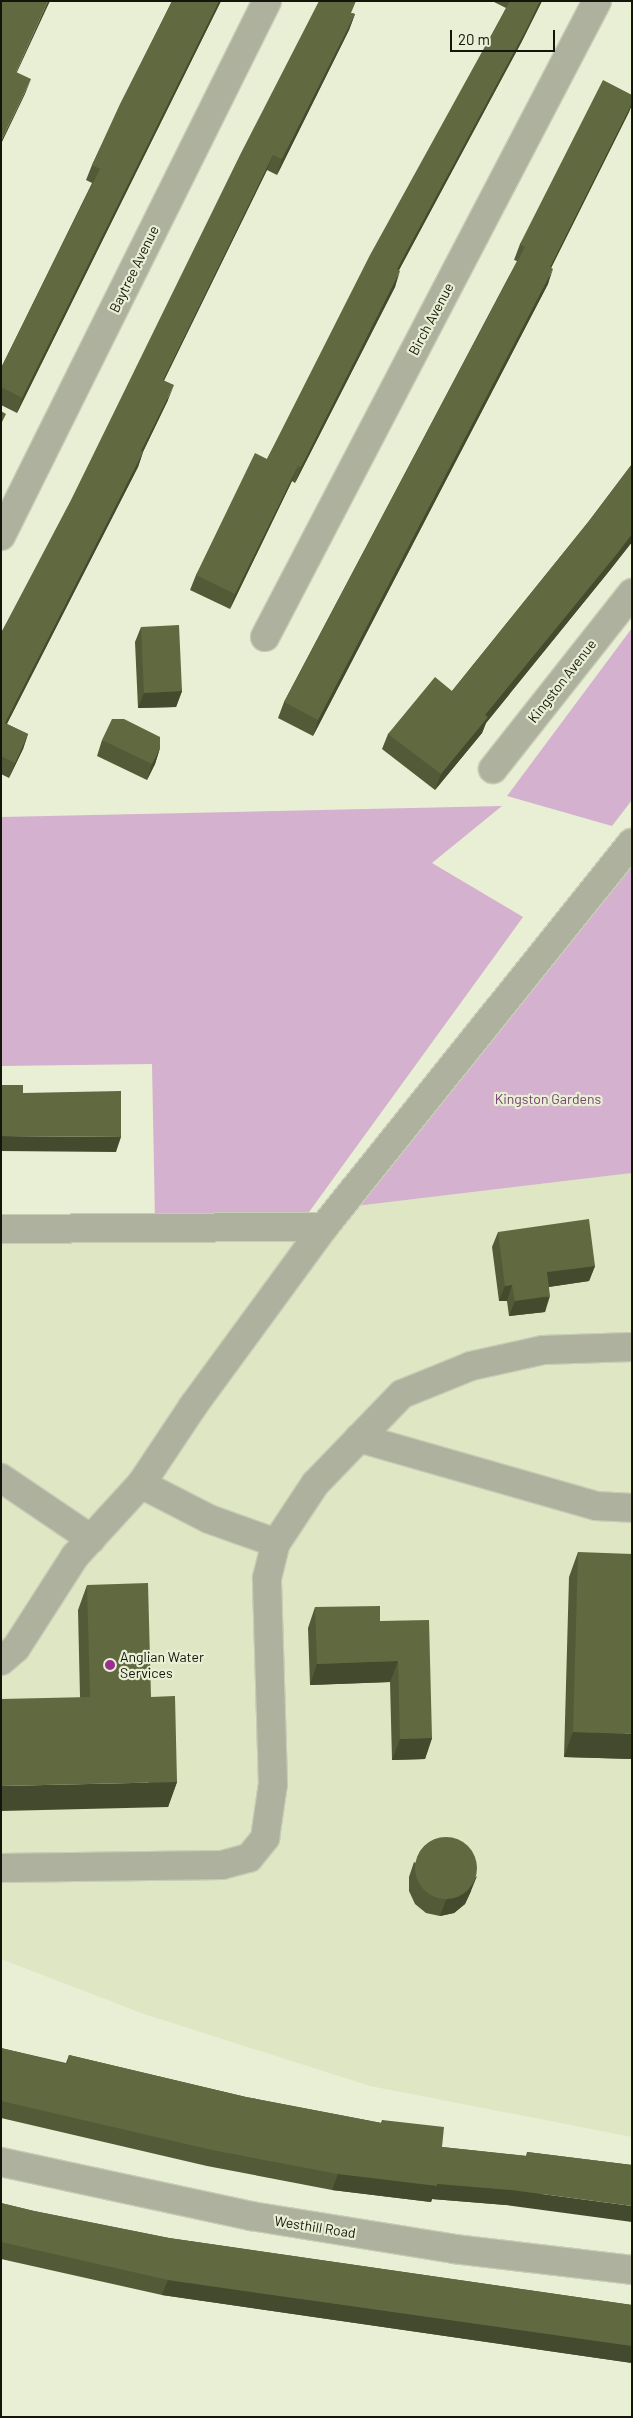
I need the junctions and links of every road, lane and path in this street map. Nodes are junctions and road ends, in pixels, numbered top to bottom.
1 (266, 1) edge
2 (597, 1) edge
3 (1, 536) edge
4 (632, 593) edge
5 (265, 637) dead end
6 (493, 769) dead end
7 (632, 843) edge
8 (324, 1227) junction
9 (1, 1229) edge
10 (632, 1347) edge
11 (360, 1438) junction
12 (1, 1478) edge
13 (141, 1484) junction
14 (632, 1508) edge
15 (91, 1539) junction
16 (276, 1543) junction
17 (1, 1661) edge
18 (1, 1868) edge
19 (1, 2162) edge
20 (632, 2270) edge

1 - 3 street, Baytree Avenue
2 - 5 street, Birch Avenue
4 - 6 street, Kingston Avenue
7 - 8 street
8 - 9 street
8 - 13 street
10 - 11 street
11 - 14 street
11 - 16 street
12 - 15 street
13 - 15 street
13 - 16 street
15 - 17 street
16 - 18 street
19 - 20 street, Westhill Road

